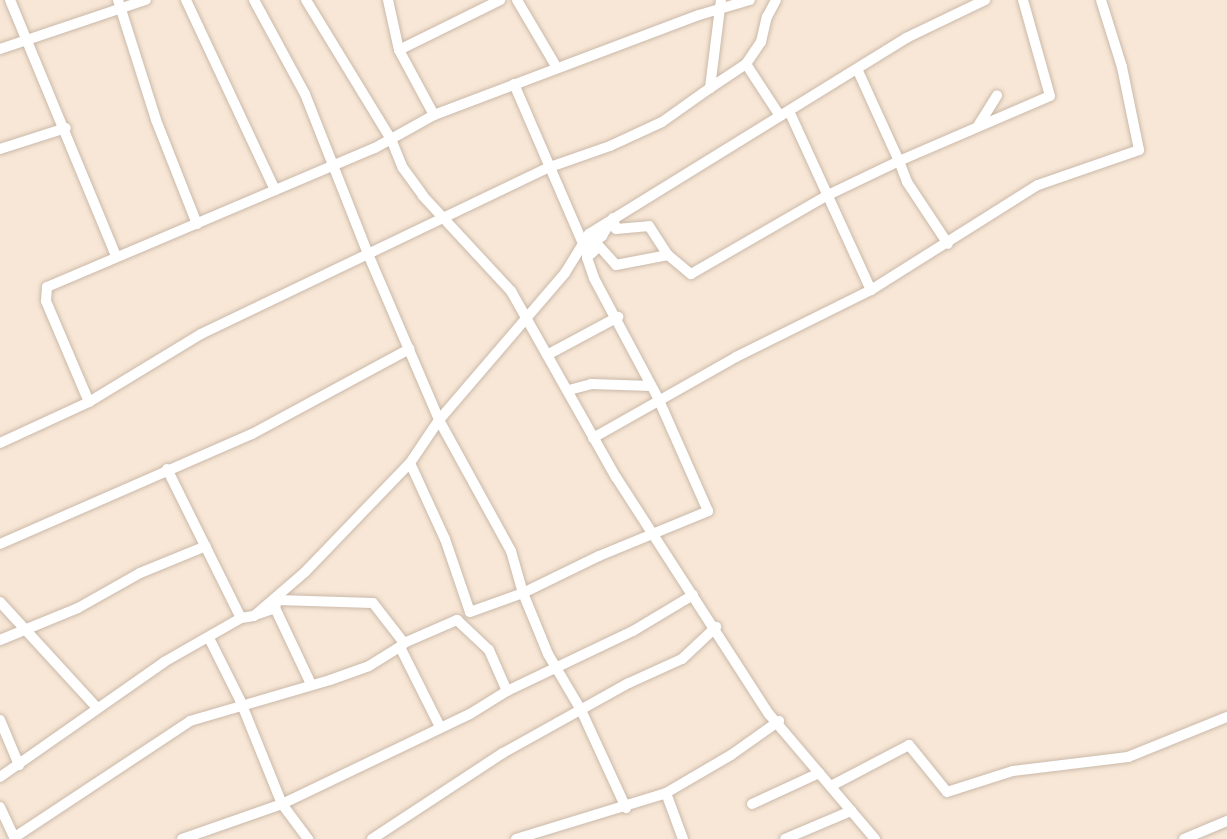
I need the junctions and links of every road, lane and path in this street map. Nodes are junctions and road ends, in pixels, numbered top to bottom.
1 (10, 0) edge
2 (146, 0) edge
3 (186, 0) edge
4 (254, 0) edge
5 (306, 0) edge
6 (388, 0) edge
7 (500, 0) edge
8 (517, 0) edge
9 (750, 0) edge
10 (776, 0) edge
11 (985, 0) edge
12 (1023, 0) edge
13 (1101, 0) edge
14 (120, 4) edge
15 (719, 5) edge
16 (25, 41) junction
17 (0, 49) edge
18 (399, 50) junction
19 (746, 64) junction
20 (557, 68) junction
21 (858, 71) junction
22 (514, 84) junction
23 (710, 88) junction
24 (997, 95) dead end
25 (784, 113) junction
26 (434, 115) junction
27 (978, 127) junction
28 (66, 129) junction
29 (391, 139) junction
30 (0, 149) edge
31 (899, 161) junction
32 (332, 165) junction
33 (550, 167) junction
34 (275, 190) junction
35 (826, 196) junction
36 (443, 217) junction
37 (613, 218) junction
38 (197, 224) junction
39 (582, 241) junction
40 (948, 244) junction
41 (368, 254) junction
42 (668, 255) junction
43 (116, 256) junction
44 (587, 258) junction
45 (871, 290) junction
46 (618, 317) junction
47 (526, 321) junction
48 (409, 350) junction
49 (547, 355) junction
50 (651, 386) junction
51 (569, 390) junction
52 (658, 398) junction
53 (89, 402) junction
54 (440, 420) junction
55 (593, 438) junction
56 (0, 443) edge
57 (410, 463) junction
58 (167, 469) junction
59 (654, 536) junction
60 (0, 544) edge
61 (206, 546) junction
62 (523, 593) junction
63 (693, 595) junction
64 (0, 602) edge
65 (275, 608) junction
66 (254, 616) junction
67 (241, 618) junction
68 (457, 620) junction
69 (716, 627) junction
70 (26, 631) junction
71 (209, 638) junction
72 (0, 640) edge
73 (400, 647) junction
74 (556, 670) junction
75 (311, 684) junction
76 (507, 691) junction
77 (240, 705) junction
78 (96, 708) junction
79 (580, 710) junction
80 (1227, 717) edge
81 (0, 720) edge
82 (779, 721) junction
83 (440, 727) junction
84 (19, 765) junction
85 (819, 773) junction
86 (0, 777) edge
87 (831, 786) junction
88 (666, 793) junction
89 (282, 804) junction
90 (752, 804) dead end
91 (0, 807) edge
92 (626, 808) junction
93 (851, 810) junction
94 (1227, 821) edge
95 (15, 838) edge
96 (182, 839) edge
97 (308, 839) edge
98 (372, 839) edge
99 (516, 839) edge
100 (683, 839) edge
101 (785, 839) edge
102 (875, 839) edge
103 (1184, 839) edge

1 - 16 street
2 - 14 street
3 - 34 street
4 - 32 street
5 - 29 street
6 - 18 street
7 - 18 street
8 - 20 street
9 - 15 street
10 - 19 street
11 - 21 street
12 - 27 street
13 - 40 street
14 - 16 street
14 - 38 street
15 - 20 street
15 - 23 street
16 - 17 street
16 - 28 street
18 - 26 street
19 - 23 street
19 - 25 street
20 - 22 street
21 - 25 street
21 - 31 street
22 - 26 street
22 - 33 street
23 - 33 street
24 - 27 street
25 - 35 street
25 - 37 street
26 - 29 street
27 - 31 street
28 - 30 street
28 - 43 street
29 - 32 street
29 - 36 street
31 - 35 street
31 - 40 street
32 - 34 street
32 - 41 street
33 - 36 street
33 - 39 street
34 - 38 street
35 - 42 street
35 - 45 street
36 - 41 street
36 - 47 street
37 - 39 street
37 - 42 street
37 - 44 street
38 - 43 street
39 - 47 street
40 - 45 street
41 - 48 street
41 - 53 street
42 - 44 street
43 - 53 street
44 - 46 street
45 - 52 street
46 - 49 street
46 - 50 street
47 - 49 street
47 - 54 street
48 - 54 street
48 - 58 street
49 - 51 street
50 - 51 street
50 - 52 street
51 - 55 street
52 - 55 street
52 - 59 street
53 - 56 street
54 - 57 street
54 - 62 street
55 - 59 street
57 - 62 street
57 - 66 street
58 - 60 street
58 - 61 street
59 - 62 street
59 - 63 street
61 - 67 street
61 - 70 street
62 - 74 street
63 - 69 street
63 - 74 street
64 - 70 street
65 - 66 street
65 - 68 street
65 - 75 street
66 - 67 street
67 - 71 street
68 - 73 street
68 - 76 street
69 - 79 street
69 - 82 street
70 - 72 street
70 - 78 street
71 - 77 street
71 - 78 street
73 - 75 street
73 - 83 street
74 - 76 street
74 - 79 street
75 - 77 street
76 - 83 street
77 - 89 street
77 - 95 street
78 - 84 street
79 - 92 street
79 - 98 street
80 - 87 street
81 - 84 street
82 - 85 street
82 - 88 street
83 - 89 street
84 - 86 street
85 - 87 street
85 - 90 street
87 - 93 street
88 - 92 street
88 - 100 street
89 - 96 street
89 - 97 street
91 - 95 street
92 - 99 street
93 - 101 street
93 - 102 street
94 - 103 street

